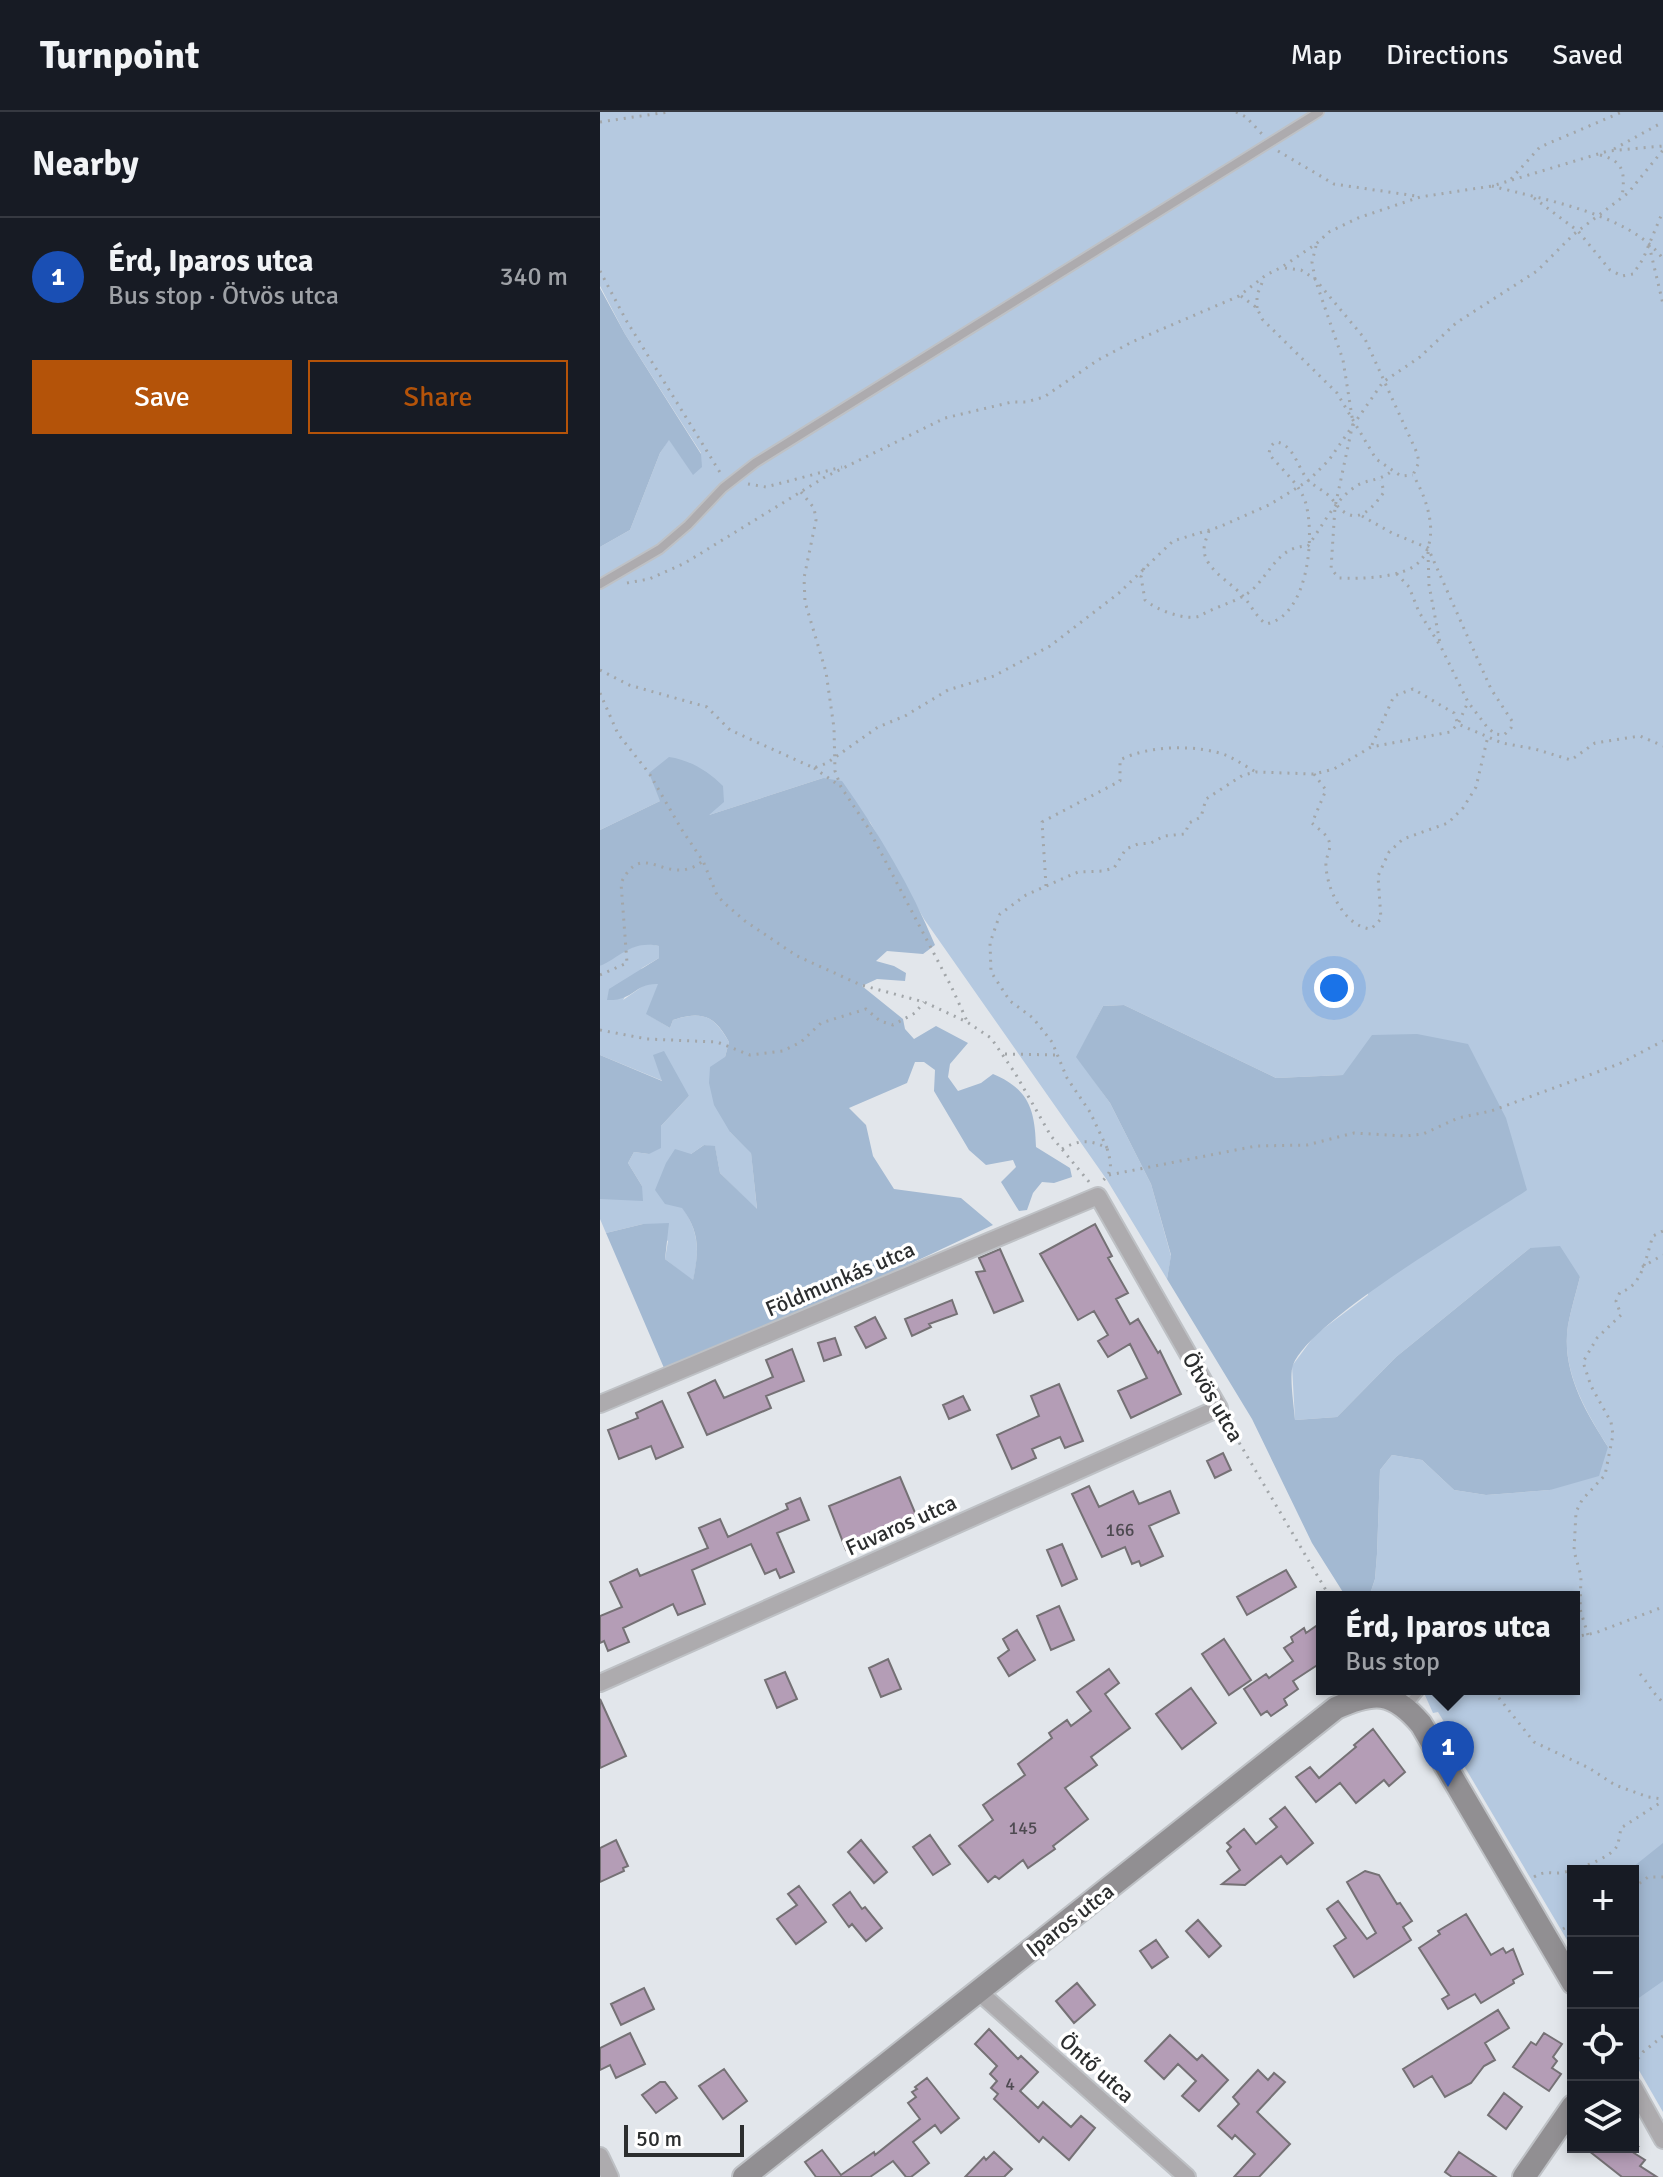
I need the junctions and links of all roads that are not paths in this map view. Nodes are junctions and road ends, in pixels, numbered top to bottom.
1 (1319, 112) edge
2 (600, 584) edge
3 (1098, 1196) joint
4 (600, 1404) edge
5 (1219, 1408) joint
6 (600, 1683) edge
7 (1358, 1695) edge
8 (1378, 1695) edge
9 (1416, 1695) edge
10 (1406, 1707) junction
11 (1567, 1973) edge
12 (979, 1992) junction
13 (1639, 2097) edge
14 (1567, 2115) edge
15 (1663, 2140) edge
16 (600, 2156) edge
17 (610, 2177) edge
18 (744, 2177) edge
19 (1187, 2177) edge
20 (1524, 2177) edge

1 - 2 lane
3 - 4 street, Földmunkás utca
3 - 5 street, Ötvös utca
5 - 6 street, Fuvaros utca
7 - 12 street, Iparos utca
8 - 10 street, Iparos utca
9 - 10 lane
10 - 11 street
12 - 18 street, Iparos utca
12 - 19 street, Öntő utca
13 - 15 street
14 - 20 street
16 - 17 street

